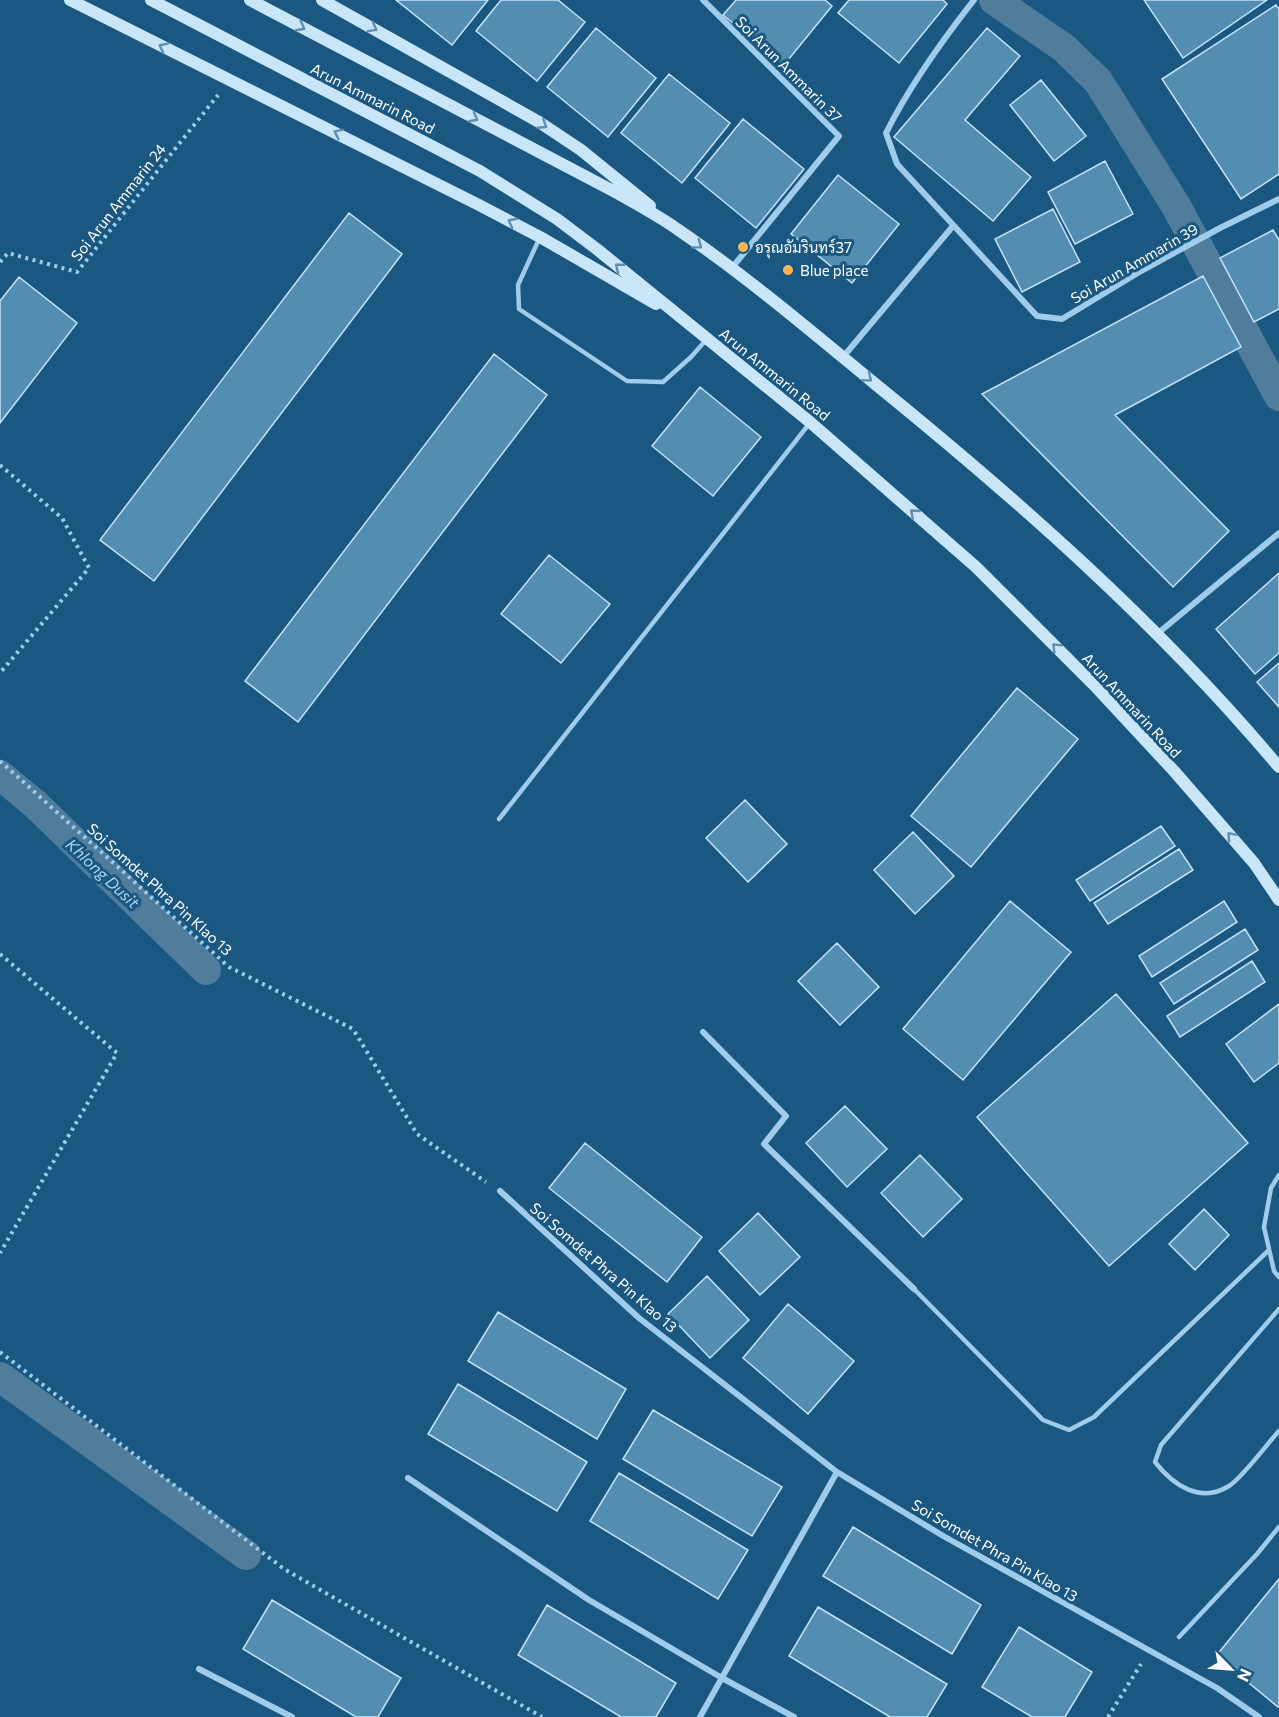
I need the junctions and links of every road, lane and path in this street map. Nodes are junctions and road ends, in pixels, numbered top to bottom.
1 (70, 0) edge
2 (151, 0) edge
3 (250, 0) edge
4 (322, 0) edge
5 (703, 0) edge
6 (974, 0) edge
7 (229, 81) junction
8 (1279, 199) edge
9 (952, 226) junction
10 (676, 228) junction
11 (540, 237) junction
12 (0, 262) edge
13 (731, 269) junction
14 (690, 324) junction
15 (708, 338) junction
16 (843, 357) junction
17 (810, 422) junction
18 (0, 465) edge
19 (1279, 533) edge
20 (1156, 634) junction
21 (0, 673) edge
22 (0, 761) edge
23 (1279, 767) edge
24 (499, 819) dead end
25 (1254, 863) junction
26 (1279, 886) edge
27 (1279, 900) edge
28 (0, 954) edge
29 (703, 1032) dead end
30 (1279, 1175) edge
31 (500, 1191) joint
32 (1269, 1250) junction
33 (0, 1253) edge
34 (1279, 1277) edge
35 (914, 1289) joint
36 (1279, 1309) edge
37 (0, 1352) edge
38 (1279, 1431) edge
39 (837, 1472) junction
40 (408, 1478) dead end
41 (1279, 1527) edge
42 (1179, 1637) dead end
43 (1149, 1650) junction
44 (199, 1669) dead end
45 (722, 1678) junction
46 (292, 1717) edge
47 (542, 1717) edge
48 (700, 1717) edge
49 (794, 1717) edge
50 (1108, 1717) edge
51 (1259, 1717) edge

7 -> 1 main road
14 -> 2 main road, Arun Ammarin Road
3 -> 10 main road, Arun Ammarin Road
4 -> 10 main road
5 - 13 street, Soi Arun Ammarin 37
6 - 9 street, Soi Arun Ammarin 39
11 -> 7 main road
7 - 12 path, Soi Arun Ammarin 24
8 - 9 street, Soi Arun Ammarin 39
9 - 16 street
10 -> 13 main road, Arun Ammarin Road
11 - 14 main road
11 - 15 lane
13 - 16 main road, Arun Ammarin Road
14 - 15 main road, Arun Ammarin Road
15 - 17 main road, Arun Ammarin Road
16 -> 20 main road, Arun Ammarin Road
17 - 24 lane
25 -> 17 main road, Arun Ammarin Road
18 - 21 path
19 - 20 street
20 - 23 main road, Arun Ammarin Road
22 - 31 path, Soi Somdet Phra Pin Klao 13
25 - 26 main road
25 - 27 main road, Arun Ammarin Road
28 - 33 path
29 - 35 street
30 - 32 lane
31 - 39 street, Soi Somdet Phra Pin Klao 13
32 - 34 lane
32 - 35 lane
36 - 38 lane
37 - 47 path
39 - 43 street, Soi Somdet Phra Pin Klao 13
39 - 45 street
40 - 45 street
41 - 42 lane
43 - 50 path
43 - 51 street, Soi Somdet Phra Pin Klao 13
44 - 46 street
45 - 48 street
45 - 49 street

